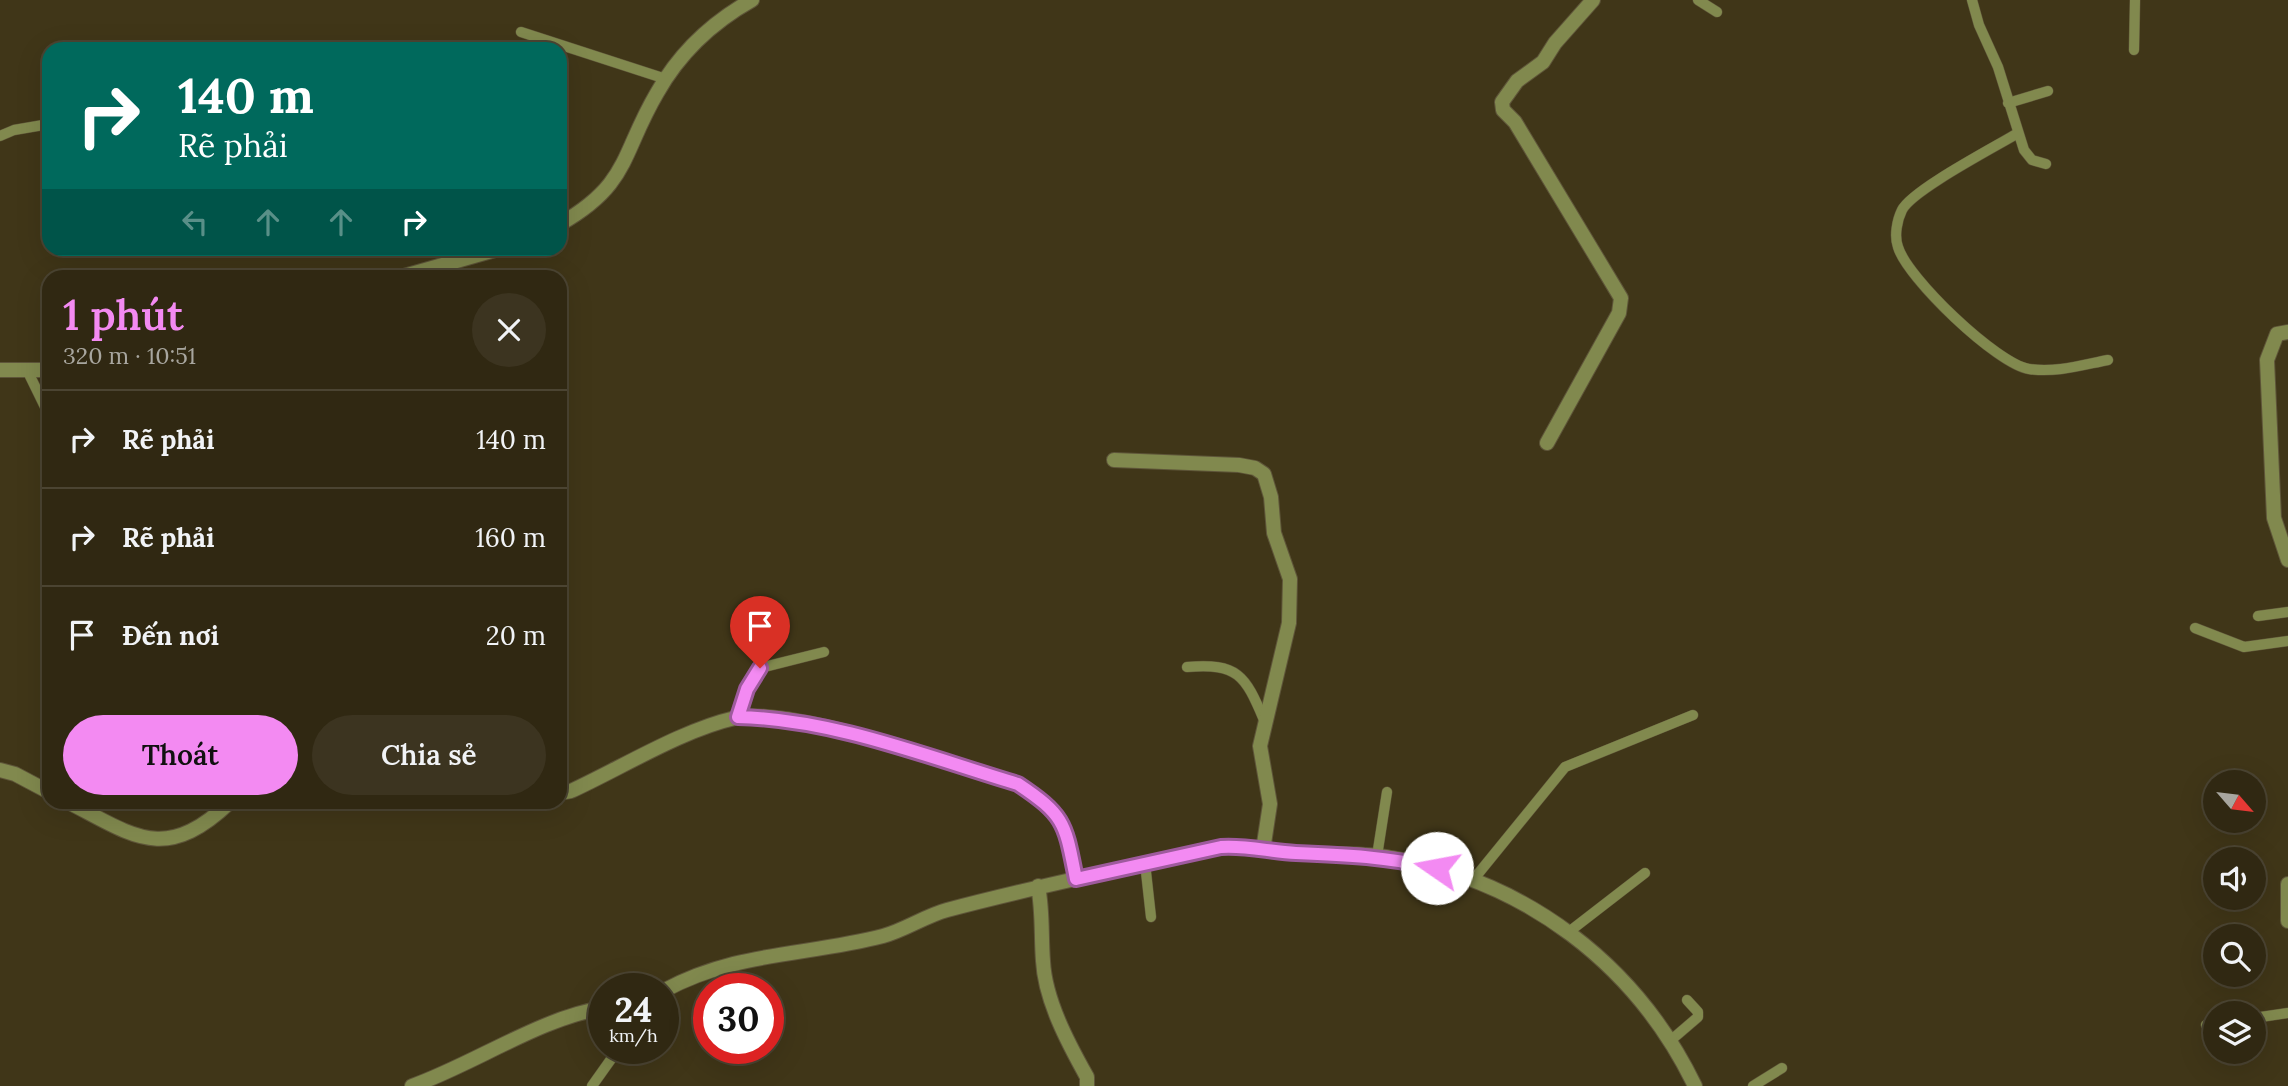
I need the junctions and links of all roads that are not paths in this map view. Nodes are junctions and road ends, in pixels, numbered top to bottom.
1 (752, 0) edge
2 (1593, 0) edge
3 (1698, 0) edge
4 (1972, 0) edge
5 (2135, 0) edge
6 (1717, 12) dead end
7 (521, 32) dead end
8 (552, 42) edge
9 (567, 47) edge
10 (2134, 50) dead end
11 (666, 79) junction
12 (2048, 91) dead end
13 (2008, 103) junction
14 (42, 125) edge
15 (2018, 134) junction
16 (0, 136) edge
17 (2046, 164) dead end
18 (567, 219) edge
19 (474, 256) edge
20 (425, 270) edge
21 (2288, 332) edge
22 (2108, 360) dead end
23 (0, 370) edge
24 (27, 370) junction
25 (42, 370) edge
26 (42, 401) edge
27 (1547, 443) dead end
28 (1114, 460) dead end
29 (2288, 560) edge
30 (2288, 612) edge
31 (2258, 616) dead end
32 (2195, 628) dead end
33 (2288, 641) edge
34 (824, 652) dead end
35 (1187, 667) dead end
36 (1693, 715) dead end
37 (738, 717) junction
38 (1264, 720) junction
39 (0, 770) edge
40 (42, 788) edge
41 (567, 792) edge
42 (1387, 792) dead end
43 (81, 809) edge
44 (222, 809) edge
45 (1263, 850) junction
46 (1377, 856) junction
47 (1145, 863) junction
48 (1645, 873) dead end
49 (1076, 879) junction
50 (1473, 880) junction
51 (2288, 884) edge
52 (1038, 886) junction
53 (1151, 917) dead end
54 (2288, 921) edge
55 (1570, 931) junction
56 (721, 967) junction
57 (720, 973) edge
58 (679, 983) edge
59 (1687, 1000) dead end
60 (588, 1013) edge
61 (2288, 1013) edge
62 (2266, 1016) edge
63 (1670, 1041) junction
64 (608, 1064) edge
65 (1782, 1068) dead end
66 (412, 1086) edge
67 (592, 1086) edge
68 (1087, 1086) edge
69 (1695, 1086) edge
70 (1753, 1086) edge

1 - 11 street
2 - 27 street
3 - 6 lane
4 - 13 lane
5 - 10 lane
7 - 8 lane
9 - 11 lane
11 - 18 street
12 - 13 lane
13 - 15 lane
14 - 16 lane
15 - 17 lane
15 - 22 lane
19 - 20 street
21 - 29 street
23 - 24 street
24 - 25 street
24 - 26 lane
28 - 38 street
30 - 31 lane
32 - 33 lane
34 - 37 lane
35 - 38 lane
36 - 50 lane
37 - 41 street
37 - 49 street
38 - 45 street
39 - 40 street
42 - 46 lane
43 - 44 street
45 - 46 street
45 - 47 street
46 - 50 street
47 - 49 street
47 - 53 lane
48 - 55 lane
49 - 52 street
50 - 55 street
51 - 54 street
52 - 56 street
52 - 68 street
55 - 63 street
56 - 57 lane
56 - 58 street
59 - 63 lane
60 - 66 street
61 - 62 lane
63 - 69 street
64 - 67 lane
65 - 70 lane

